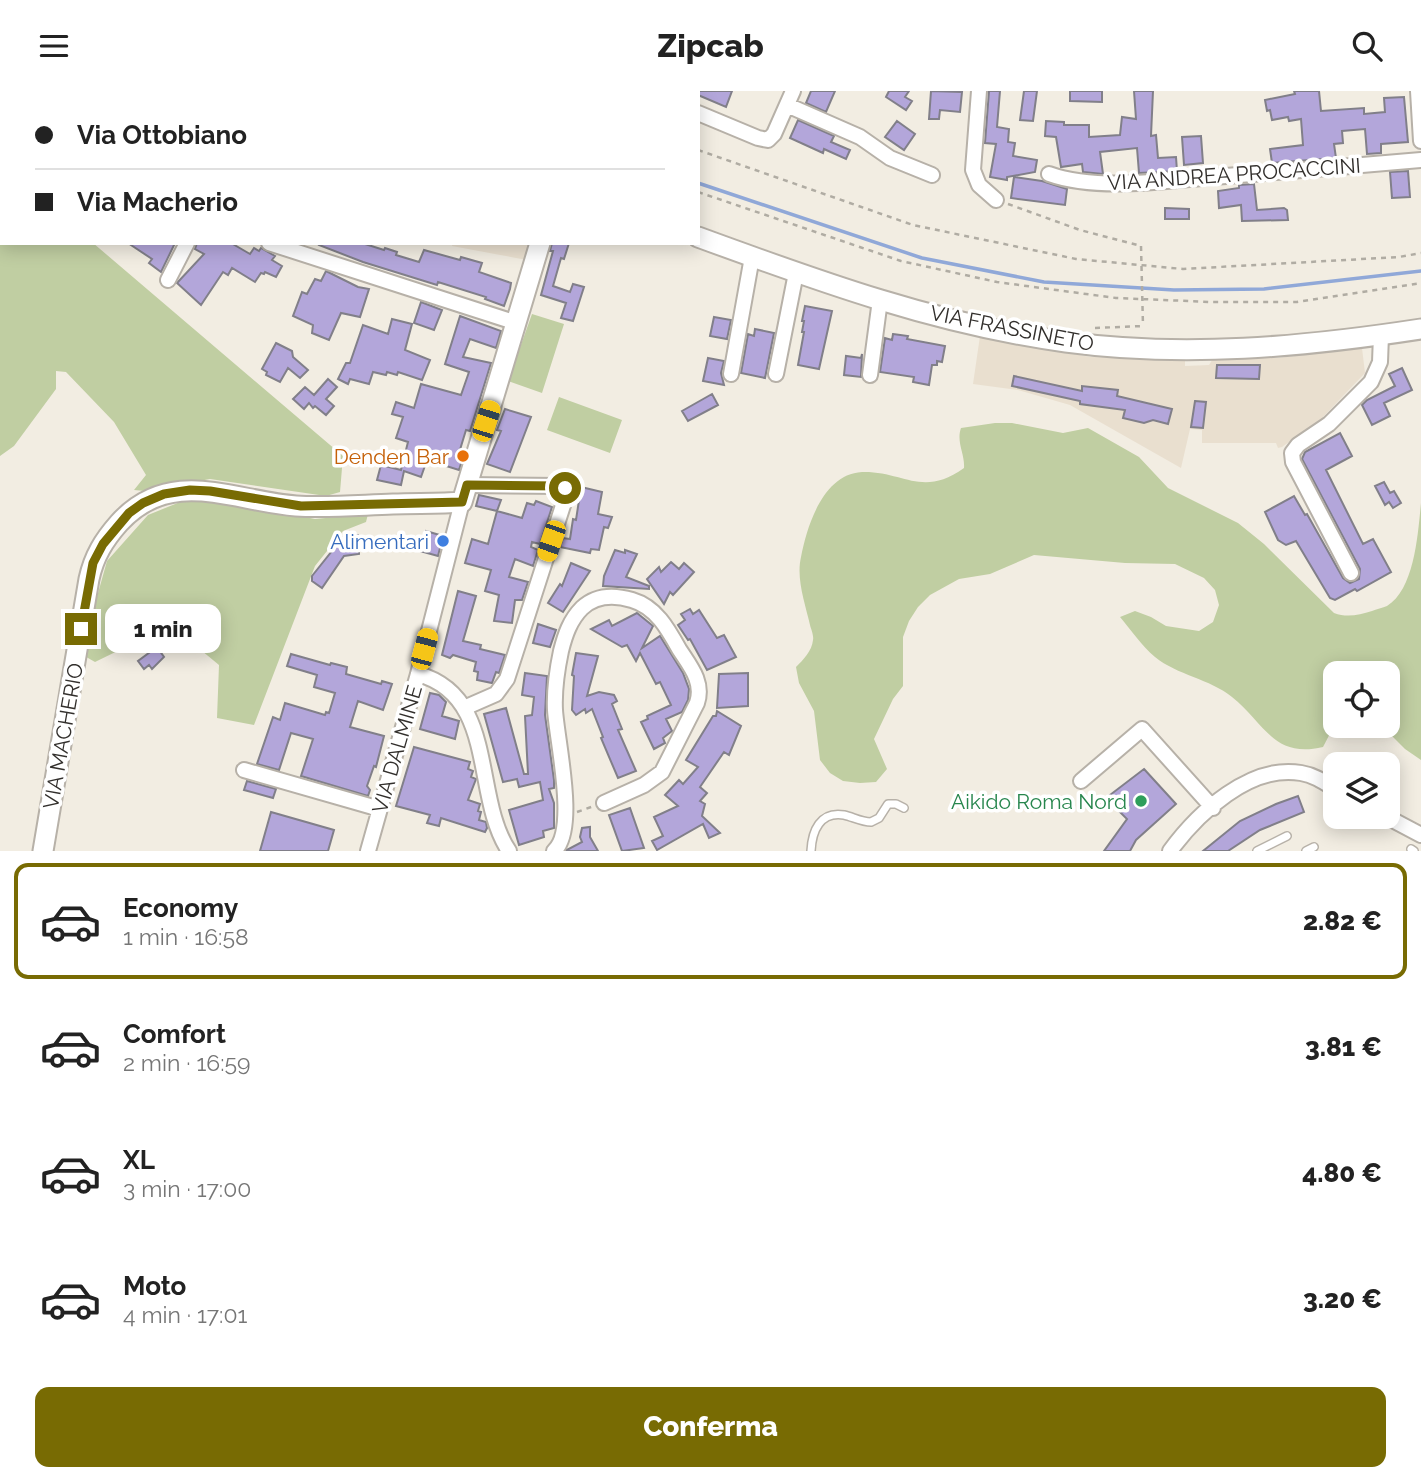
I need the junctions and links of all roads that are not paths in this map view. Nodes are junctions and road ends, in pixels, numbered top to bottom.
1 (979, 91) edge
2 (1418, 91) edge
3 (790, 98) edge
4 (700, 114) edge
5 (1421, 141) edge
6 (1421, 160) edge
7 (1049, 174) dead end
8 (932, 175) dead end
9 (996, 200) road end
10 (700, 238) edge
11 (186, 245) edge
12 (275, 245) edge
13 (539, 245) edge
14 (752, 257) junction
15 (796, 273) junction
16 (168, 280) dead end
17 (880, 300) junction
18 (517, 323) junction
19 (1421, 329) edge
20 (1381, 335) junction
21 (732, 374) dead end
22 (776, 374) dead end
23 (870, 375) dead end
24 (465, 494) junction
25 (1351, 573) dead end
26 (418, 674) junction
27 (464, 708) junction
28 (244, 770) dead end
29 (1082, 781) dead end
30 (1323, 783) edge
31 (604, 803) road end
32 (905, 808) dead end
33 (1213, 808) junction
34 (380, 809) junction
35 (1400, 824) edge
36 (1421, 835) edge
37 (1287, 836) dead end
38 (43, 851) edge
39 (368, 851) edge
40 (509, 851) edge
41 (554, 851) edge
42 (811, 851) edge
43 (1170, 851) edge
44 (1257, 851) edge

1 - 9 street
2 - 5 street
3 - 4 street
3 - 8 street
6 - 7 street, VIA ANDREA PROCACCINI
10 - 14 street, VIA FRASSINETO
11 - 16 street
12 - 18 street
13 - 18 street, VIA DALMINE
14 - 15 street, VIA FRASSINETO
14 - 21 street
15 - 17 street, VIA FRASSINETO
15 - 22 street
17 - 20 street, VIA FRASSINETO
17 - 23 street
18 - 24 street, VIA DALMINE
19 - 20 street, VIA FRASSINETO
20 - 25 street
24 - 26 street, VIA DALMINE
24 - 27 street
24 - 38 street, VIA MACHERIO
26 - 27 street
26 - 34 street, VIA DALMINE
27 - 40 street
28 - 34 street
29 - 33 street
30 - 33 street
31 - 41 street
32 - 42 lane
33 - 43 street
34 - 39 street, VIA DALMINE
35 - 36 street
37 - 44 lane

